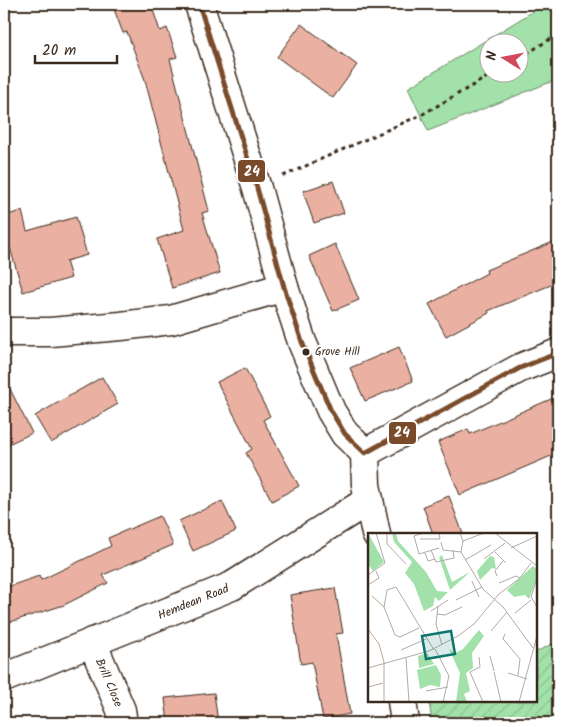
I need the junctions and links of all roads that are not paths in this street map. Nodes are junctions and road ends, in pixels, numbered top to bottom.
1 (199, 4) edge
2 (284, 287) junction
3 (4, 331) edge
4 (558, 353) edge
5 (365, 453) junction
6 (369, 500) junction
7 (376, 533) edge
8 (92, 642) junction
9 (4, 678) edge
10 (402, 702) edge
11 (124, 723) edge
12 (404, 723) edge

1 - 2 street
2 - 3 street
2 - 5 street
4 - 5 street
5 - 6 street
6 - 7 street
6 - 8 street, Hemdean Road
8 - 9 street, Hemdean Road
8 - 11 street, Brill Close
10 - 12 street

